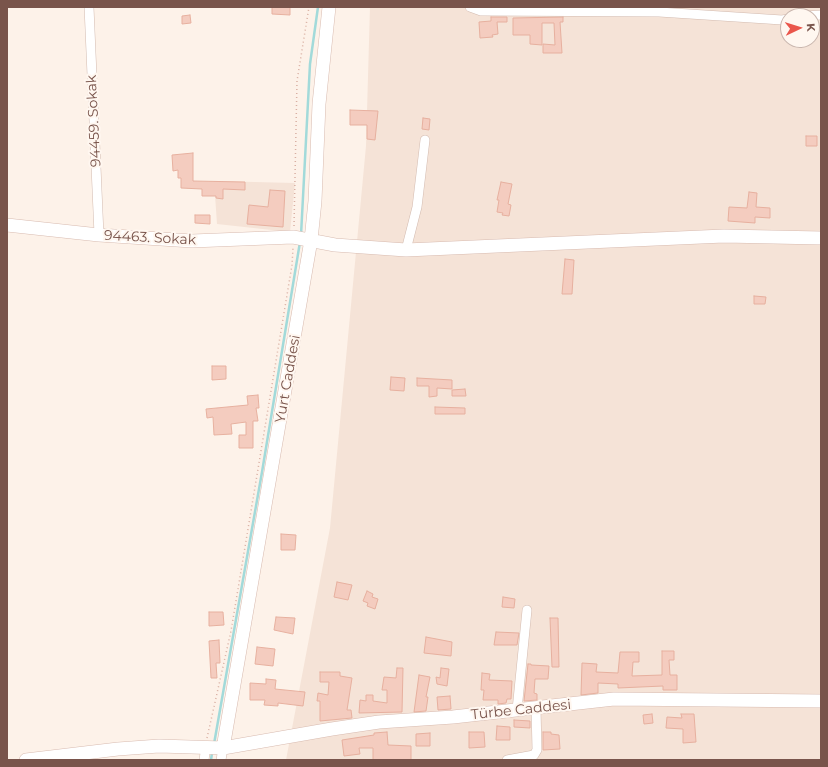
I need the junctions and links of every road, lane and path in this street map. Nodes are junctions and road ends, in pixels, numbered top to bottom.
1 (89, 7) edge
2 (309, 7) edge
3 (329, 7) edge
4 (470, 7) edge
5 (780, 20) edge
6 (425, 140) dead end
7 (7, 225) edge
8 (99, 235) junction
9 (293, 237) junction
10 (821, 238) edge
11 (312, 240) junction
12 (406, 250) junction
13 (527, 610) dead end
14 (821, 701) edge
15 (536, 708) junction
16 (517, 710) junction
17 (206, 746) junction
18 (222, 754) edge
19 (26, 760) edge
20 (204, 760) edge
21 (507, 760) edge

1 - 8 street, 94459. Sokak
2 - 9 path
3 - 11 street, Yurt Caddesi
4 - 5 street
6 - 12 street
7 - 8 street, 94463. Sokak
8 - 9 street, 94463. Sokak
9 - 11 street, 94463. Sokak
9 - 17 path
10 - 12 street, 94463. Sokak
11 - 12 street, 94463. Sokak
11 - 18 street, Yurt Caddesi
13 - 16 street
14 - 15 street, Türbe Caddesi
15 - 16 street, Türbe Caddesi
15 - 21 street
16 - 18 street, Türbe Caddesi
17 - 18 street, Türbe Caddesi
17 - 19 street, Türbe Caddesi
17 - 20 street

